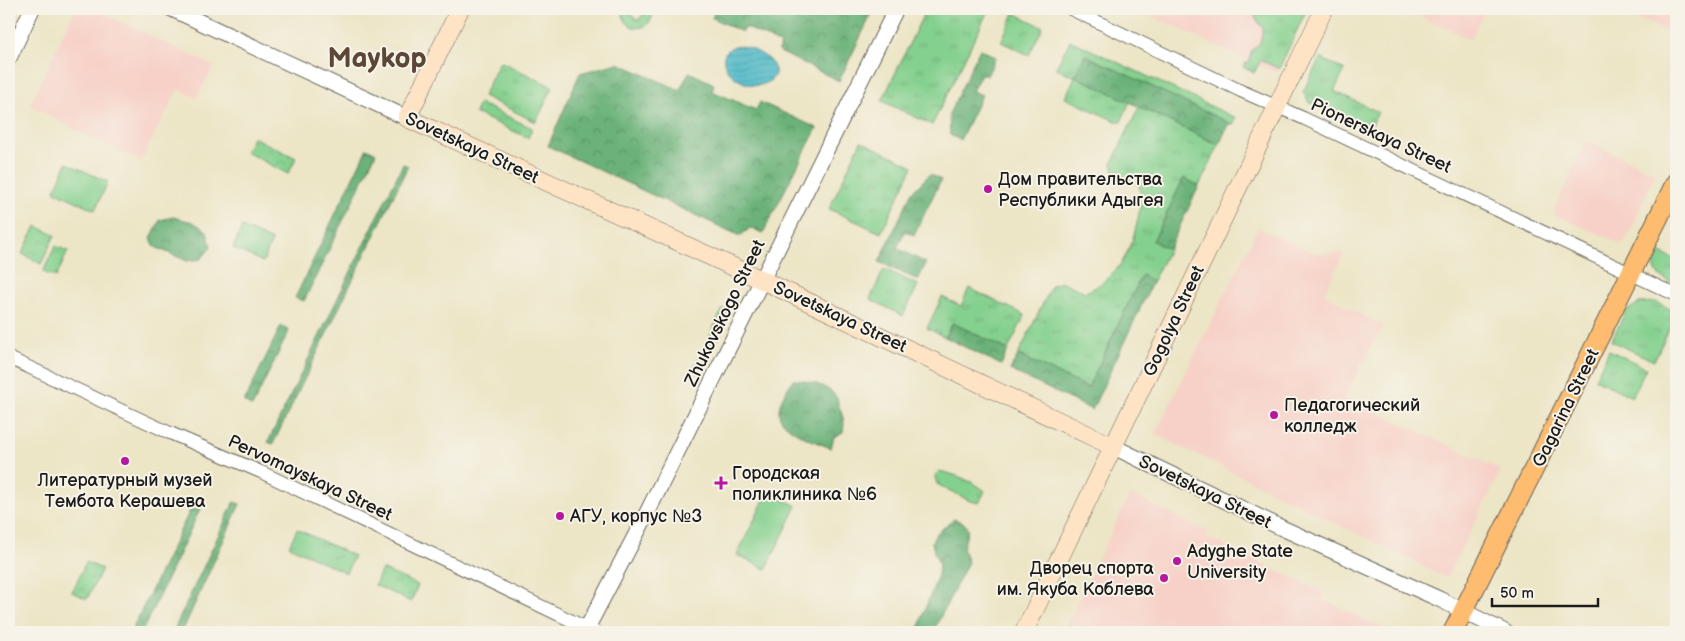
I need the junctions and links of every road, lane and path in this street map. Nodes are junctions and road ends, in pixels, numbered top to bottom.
1 (32, 9) edge
2 (172, 9) edge
3 (460, 9) edge
4 (896, 9) edge
5 (1071, 9) edge
6 (1324, 9) edge
7 (9, 58) edge
8 (1276, 106) junction
9 (407, 118) junction
10 (1676, 182) edge
11 (1632, 273) junction
12 (762, 280) junction
13 (1676, 295) edge
14 (9, 358) edge
15 (1114, 447) junction
16 (1464, 612) junction
17 (589, 631) edge
18 (1024, 632) edge
19 (1453, 632) edge
20 (1505, 632) edge

1 - 7 street
2 - 9 street, Sovetskaya Street
3 - 9 main road
4 - 12 street, Zhukovskogo Street
5 - 8 street, Pionerskaya Street
6 - 8 main road, Gogolya Street
8 - 11 street, Pionerskaya Street
8 - 15 main road, Gogolya Street
9 - 12 main road, Sovetskaya Street
10 - 11 main road, Gagarina Street
11 - 13 street, Pionerskaya Street
11 - 16 main road, Gagarina Street
12 - 15 main road, Sovetskaya Street
12 - 17 street, Zhukovskogo Street
14 - 17 street, Pervomayskaya Street
15 - 16 street, Sovetskaya Street
15 - 18 main road, Gogolya Street
16 - 19 main road, Gagarina Street
16 - 20 street, Sovetskaya Street

